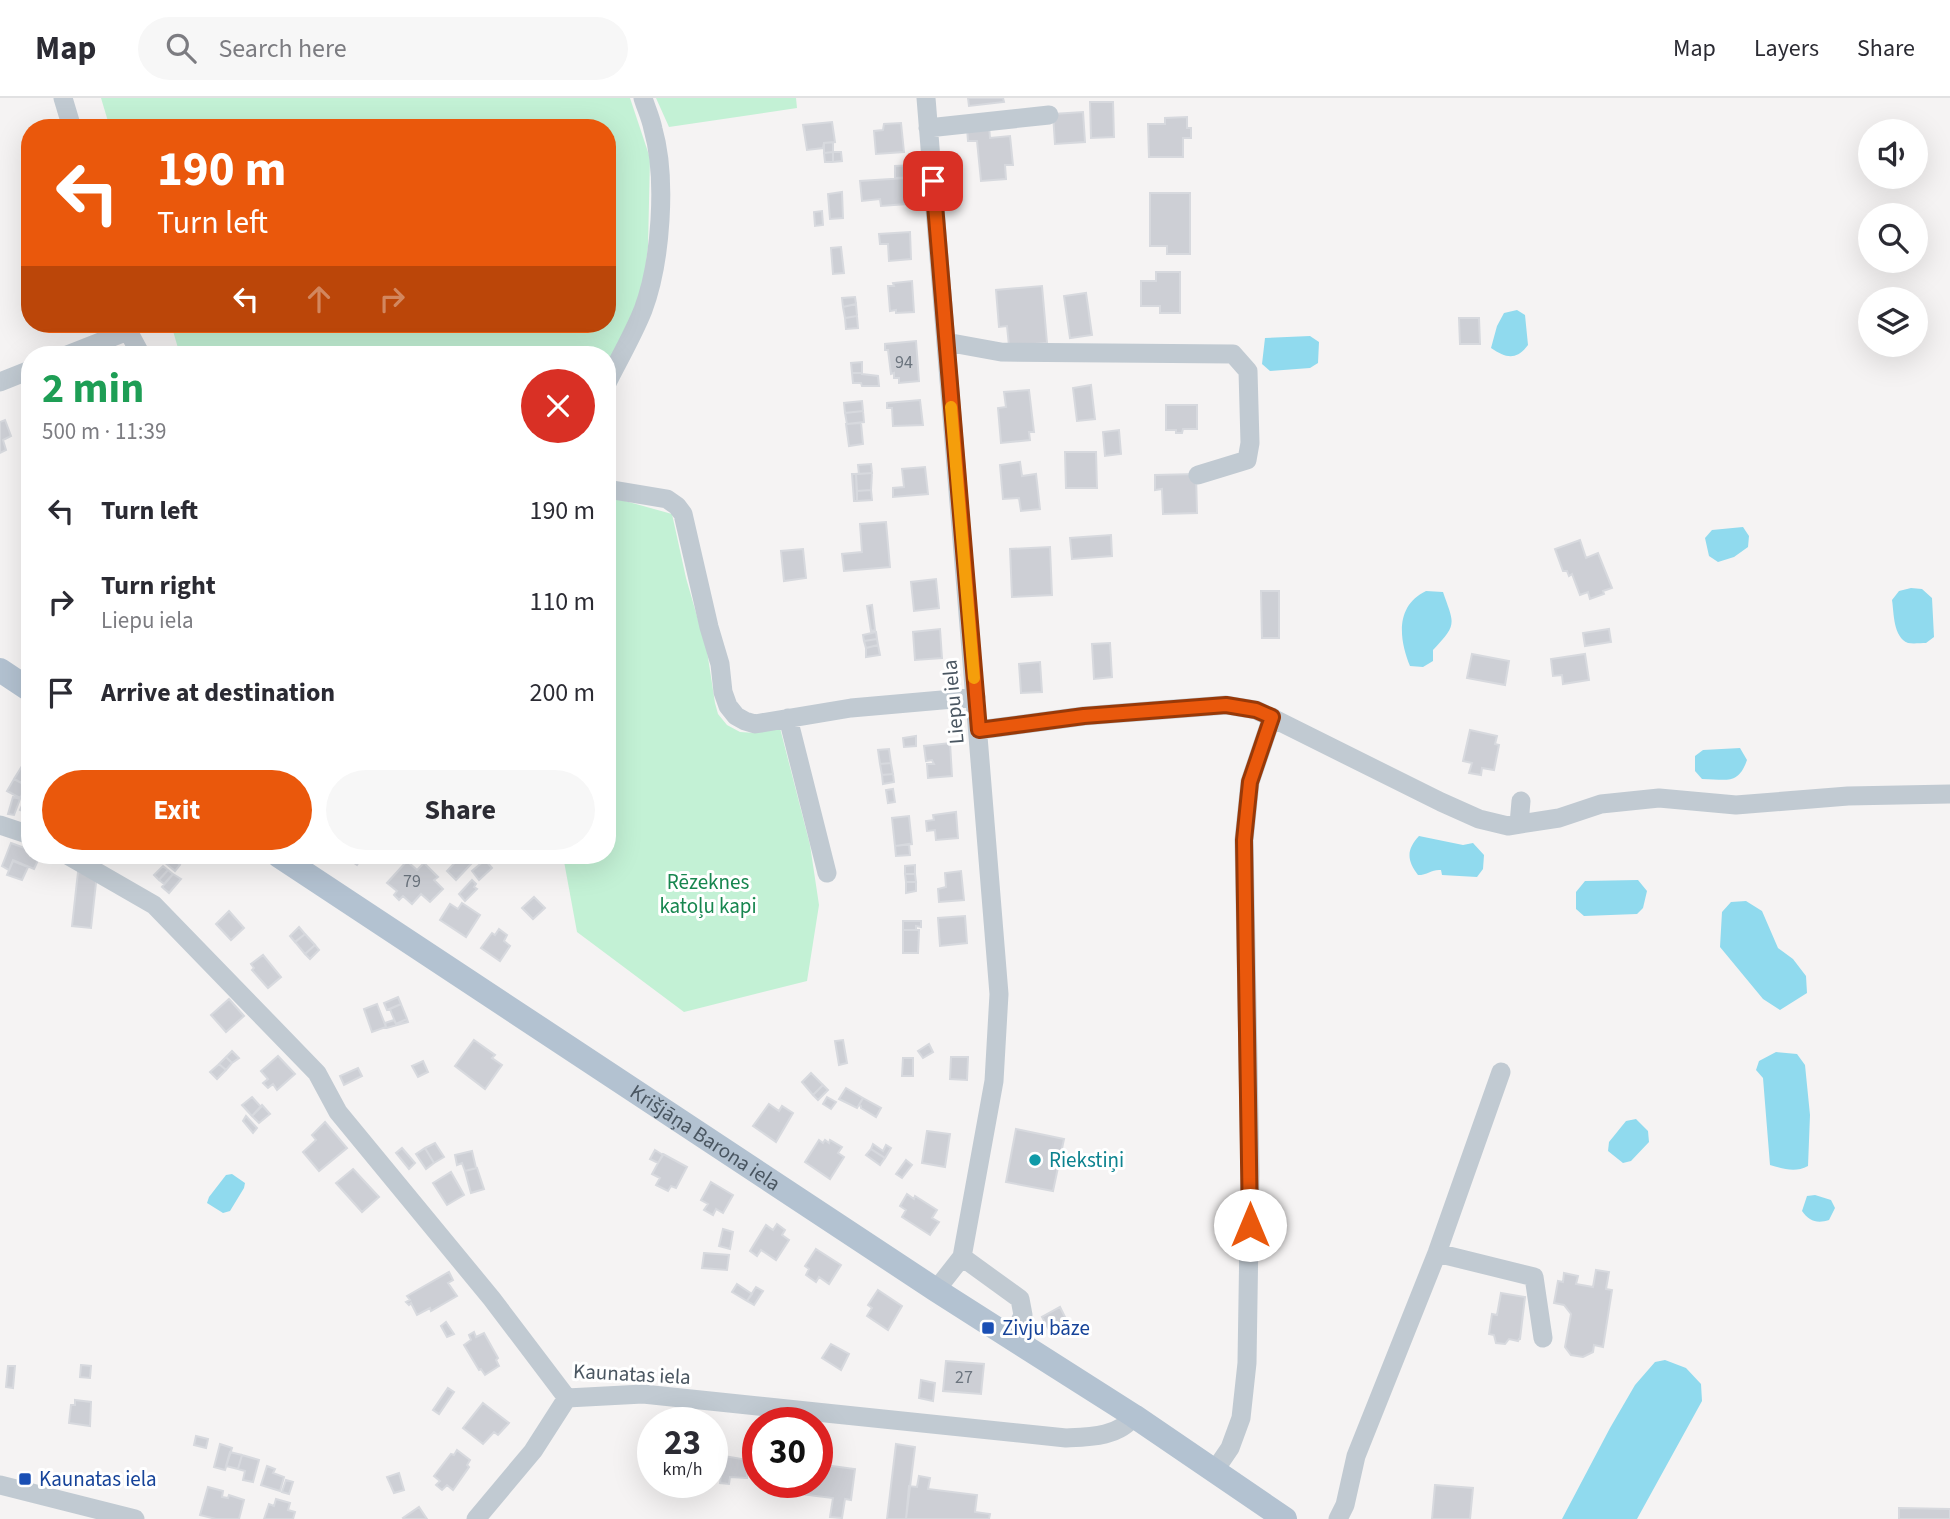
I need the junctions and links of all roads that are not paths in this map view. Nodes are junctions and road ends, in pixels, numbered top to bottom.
1 (63, 98) edge
2 (643, 98) edge
3 (926, 98) edge
4 (1049, 116) dead end
5 (69, 119) edge
6 (928, 128) junction
7 (114, 333) edge
8 (946, 342) junction
9 (86, 346) edge
10 (616, 364) edge
11 (21, 374) edge
12 (0, 382) edge
13 (1198, 475) dead end
14 (616, 490) edge
15 (0, 670) edge
16 (21, 684) edge
17 (976, 697) junction
18 (1272, 717) junction
19 (788, 718) junction
20 (979, 730) junction
21 (1950, 794) edge
22 (1521, 801) dead end
23 (1519, 824) junction
24 (0, 825) edge
25 (21, 832) edge
26 (83, 864) edge
27 (291, 864) edge
28 (827, 873) dead end
29 (1501, 1072) dead end
30 (1437, 1253) junction
31 (962, 1257) junction
32 (936, 1290) junction
33 (1012, 1338) junction
34 (1542, 1338) dead end
35 (567, 1398) junction
36 (1133, 1416) junction
37 (1215, 1470) junction
38 (0, 1485) edge
39 (65, 1510) edge
40 (135, 1519) edge
41 (476, 1519) edge
42 (1285, 1519) edge
43 (1338, 1519) edge

1 - 5 street
2 - 10 street
3 - 6 street, Liepu iela
4 - 6 street
6 - 8 street, Liepu iela
7 - 9 street
8 - 13 street
8 - 17 street, Liepu iela
11 - 12 street
14 - 19 street
15 - 16 main road
17 - 19 street
17 - 20 street, Liepu iela
18 - 20 street
18 - 23 street
18 - 37 street
19 - 28 street
20 - 31 street, Liepu iela
21 - 23 street
22 - 23 street
24 - 25 street
26 - 35 street, Kaunatas iela
27 - 32 main road, Krišjāņa Barona iela
29 - 30 street
30 - 34 street
30 - 43 street
31 - 32 street, Liepu iela
31 - 33 street
32 - 33 main road, Krišjāņa Barona iela
33 - 36 main road, Krišjāņa Barona iela
35 - 36 street, Kaunatas iela
35 - 41 street
36 - 37 main road, Krišjāņa Barona iela
37 - 42 main road, Krišjāņa Barona iela
38 - 39 street
39 - 40 street

